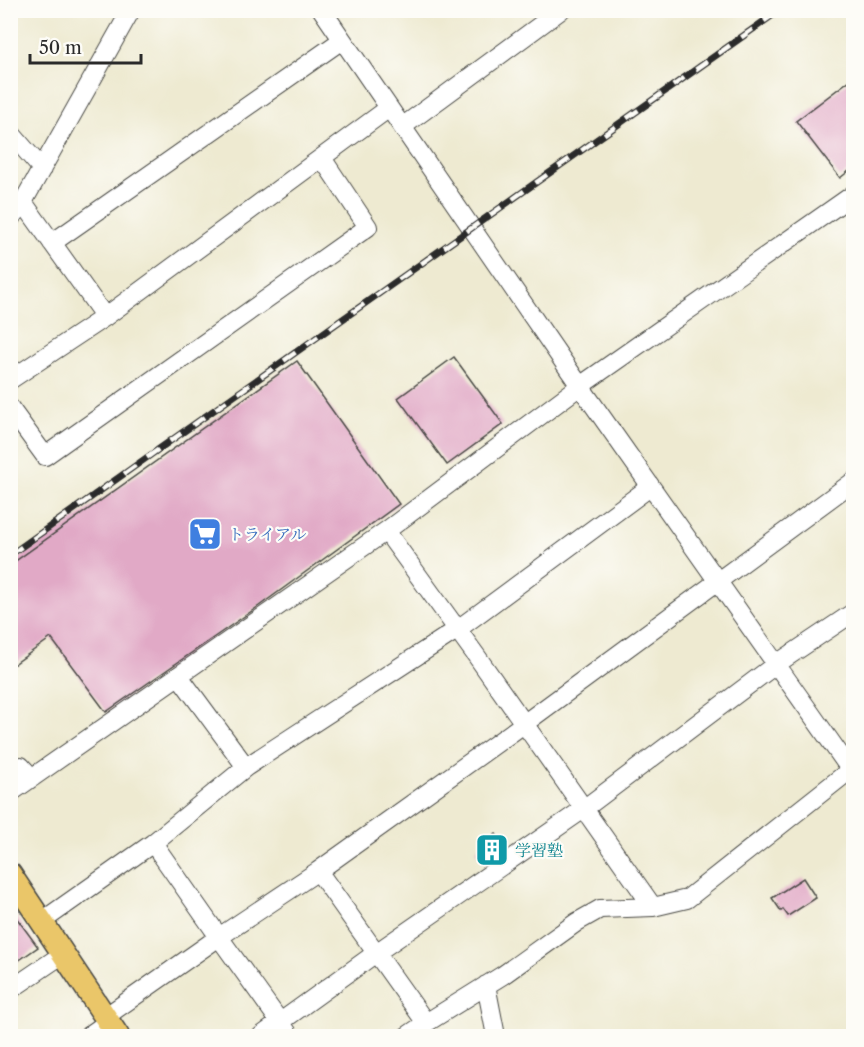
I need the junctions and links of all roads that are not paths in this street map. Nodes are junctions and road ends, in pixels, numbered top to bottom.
1 (131, 10) edge
2 (322, 10) edge
3 (561, 10) edge
4 (342, 40) junction
5 (389, 108) junction
6 (402, 127) junction
7 (10, 132) edge
8 (322, 158) junction
9 (42, 169) junction
10 (851, 201) edge
11 (23, 202) junction
12 (10, 219) edge
13 (52, 243) junction
14 (105, 317) junction
15 (10, 380) edge
16 (580, 386) junction
17 (10, 408) edge
18 (854, 481) edge
19 (650, 487) junction
20 (386, 531) junction
21 (717, 581) junction
22 (854, 612) edge
23 (458, 629) junction
24 (776, 665) junction
25 (179, 676) junction
26 (525, 723) junction
27 (10, 768) edge
28 (246, 768) junction
29 (852, 768) edge
30 (32, 778) junction
31 (10, 793) edge
32 (585, 808) junction
33 (153, 843) junction
34 (318, 871) junction
35 (10, 874) edge
36 (653, 907) junction
37 (41, 922) junction
38 (219, 937) junction
39 (376, 952) junction
40 (63, 954) junction
41 (486, 985) junction
42 (10, 990) edge
43 (426, 1023) junction
44 (110, 1025) edge
45 (285, 1029) edge
46 (88, 1036) edge
47 (261, 1036) edge
48 (407, 1036) edge
49 (496, 1036) edge

1 - 9 street
2 - 4 street
3 - 6 street
4 - 5 street
4 - 13 street
5 - 6 street
5 - 8 street
6 - 16 street
7 - 9 street
8 - 14 street
8 - 17 street
9 - 11 street
10 - 16 street
11 - 12 street
11 - 13 street
13 - 14 street
14 - 15 street
16 - 19 street
16 - 20 street
18 - 21 street
19 - 21 street
19 - 23 street
20 - 23 street
20 - 25 street
21 - 24 street
21 - 26 street
22 - 24 street
23 - 26 street
23 - 28 street
24 - 29 street
24 - 32 street
25 - 28 street
25 - 30 street
26 - 32 street
26 - 34 street
27 - 30 street
28 - 33 street
29 - 36 street
30 - 31 street
32 - 36 street
32 - 39 street
33 - 37 street
33 - 38 street
34 - 38 street
34 - 39 street
35 - 37 main road
36 - 41 street
37 - 40 main road
38 - 44 street
38 - 45 street
39 - 43 street
39 - 45 street
40 - 42 street
40 - 44 main road
41 - 43 street
41 - 49 street
43 - 48 street
44 - 46 street
45 - 47 street

